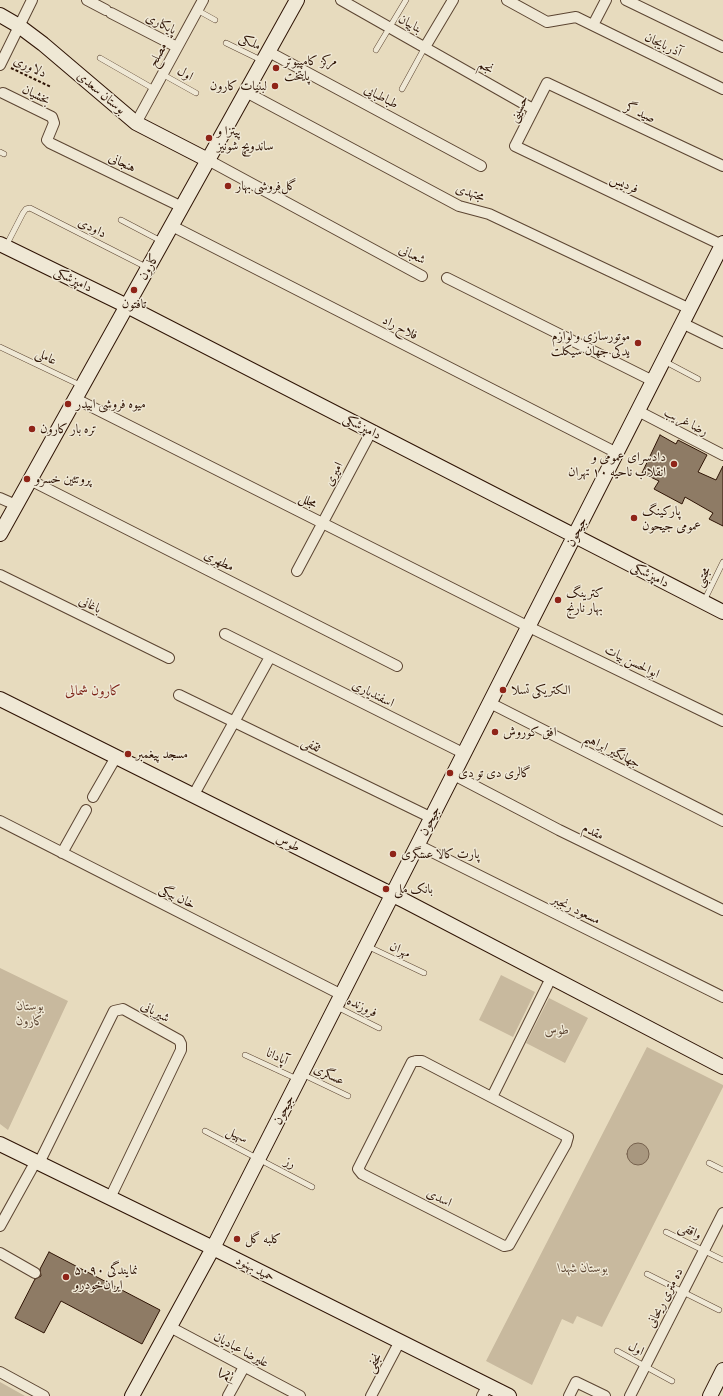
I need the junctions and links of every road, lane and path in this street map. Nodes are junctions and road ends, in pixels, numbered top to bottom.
1 (32, 0) edge
2 (87, 0) edge
3 (203, 0) edge
4 (297, 0) edge
5 (340, 0) edge
6 (406, 0) edge
7 (453, 0) edge
8 (507, 0) edge
9 (606, 0) edge
10 (626, 0) edge
11 (197, 10) junction
12 (0, 15) edge
13 (215, 20) dead end
14 (592, 25) junction
15 (19, 26) junction
16 (390, 27) junction
17 (226, 43) dead end
18 (177, 47) junction
19 (425, 47) junction
20 (723, 47) edge
21 (376, 50) dead end
22 (266, 56) junction
23 (100, 58) dead end
24 (0, 64) edge
25 (162, 74) junction
26 (547, 83) joint
27 (51, 87) dead end
28 (154, 88) junction
29 (402, 89) dead end
30 (723, 89) edge
31 (246, 92) junction
32 (3, 93) dead end
33 (196, 93) dead end
34 (534, 109) junction
35 (136, 123) junction
36 (50, 143) joint
37 (515, 146) joint
38 (208, 160) junction
39 (481, 166) dead end
40 (723, 166) edge
41 (182, 207) junction
42 (121, 220) dead end
43 (172, 226) junction
44 (163, 242) junction
45 (723, 244) edge
46 (3, 245) edge
47 (148, 268) junction
48 (422, 276) dead end
49 (447, 278) dead end
50 (127, 306) junction
51 (690, 309) junction
52 (682, 324) junction
53 (723, 343) edge
54 (0, 347) edge
55 (663, 361) junction
56 (698, 379) dead end
57 (653, 381) junction
58 (79, 393) junction
59 (638, 411) junction
60 (371, 432) junction
61 (617, 453) junction
62 (723, 455) edge
63 (30, 480) junction
64 (0, 498) edge
65 (16, 505) junction
66 (322, 523) junction
67 (0, 534) edge
68 (575, 536) junction
69 (723, 562) edge
70 (297, 570) dead end
71 (0, 575) edge
72 (703, 602) junction
73 (723, 612) edge
74 (529, 627) junction
75 (225, 634) dead end
76 (270, 657) junction
77 (170, 658) dead end
78 (397, 666) dead end
79 (179, 695) dead end
80 (0, 699) edge
81 (490, 703) junction
82 (723, 721) edge
83 (234, 722) junction
84 (465, 754) junction
85 (116, 757) junction
86 (454, 775) junction
87 (193, 796) junction
88 (93, 797) dead end
89 (86, 810) dead end
90 (432, 818) junction
91 (0, 821) edge
92 (723, 822) edge
93 (418, 845) junction
94 (62, 853) junction
95 (393, 895) junction
96 (723, 910) edge
97 (367, 946) junction
98 (424, 973) dead end
99 (551, 978) junction
100 (723, 997) edge
101 (339, 1001) junction
102 (379, 1028) dead end
103 (246, 1055) dead end
104 (723, 1067) edge
105 (300, 1077) junction
106 (348, 1096) dead end
107 (492, 1097) junction
108 (205, 1131) dead end
109 (0, 1144) edge
110 (258, 1159) junction
111 (37, 1162) junction
112 (709, 1163) dead end
113 (723, 1170) edge
114 (312, 1187) dead end
115 (110, 1198) junction
116 (723, 1213) edge
117 (0, 1226) edge
118 (666, 1232) dead end
119 (213, 1248) junction
120 (704, 1250) junction
121 (0, 1253) edge
122 (723, 1260) edge
123 (35, 1273) dead end
124 (647, 1274) dead end
125 (683, 1292) junction
126 (719, 1310) dead end
127 (170, 1328) junction
128 (400, 1341) junction
129 (617, 1351) dead end
130 (645, 1366) junction
131 (244, 1367) junction
132 (723, 1370) edge
133 (0, 1372) edge
134 (672, 1381) dead end
135 (485, 1391) edge
136 (44, 1396) edge
137 (132, 1396) edge
138 (228, 1396) edge
139 (298, 1396) edge
140 (371, 1396) edge
141 (509, 1396) edge
142 (569, 1396) edge
143 (605, 1396) edge
144 (630, 1396) edge
145 (710, 1396) edge

1 - 15 street
2 - 18 street, پایکاری
3 - 11 street, مصلح
4 - 22 main road, کارون
5 - 16 street, بناییان
6 - 16 lane
7 - 19 street
8 - 14 street, آذربایجان
9 - 14 street
10 - 20 street
11 - 13 lane
11 - 18 street, مصلح
12 - 15 main road, بوستان سعدی
14 - 30 street, آذربایجان
15 - 24 street
15 - 35 main road, بوستان سعدی
16 - 19 street, بناییان
16 - 21 lane
17 - 22 lane, ملکی
18 - 25 street, مصلح
19 - 29 lane
19 - 34 street, نجم
22 - 31 main road, کارون
22 - 39 street, طباطبایی
23 - 28 lane
24 - 27 path, دلاوری
25 - 28 street, مصلح
25 - 33 lane, اول
26 - 34 street, حسینی
26 - 40 street, صید گر
28 - 35 street, مصلح
31 - 38 main road, کارون
31 - 51 street, مجتهدی
32 - 36 street, بخشیان
34 - 37 street, حسینی
35 - 38 main road, بوستان سعدی
36 - 41 street, هنجانی
37 - 45 street, فردیس
38 - 41 main road, کارون
38 - 48 street, شعبانی
41 - 43 main road, کارون
42 - 44 lane
43 - 44 main road, کارون
43 - 61 street, فلاح راد
44 - 47 main road, کارون
45 - 51 main road, جیحون
46 - 47 lane, داودی
46 - 50 main road, دامپزشکی
47 - 50 main road, کارون
49 - 57 street
50 - 58 main road, کارون
50 - 60 main road, دامپزشکی
51 - 52 main road, جیحون
52 - 53 street
52 - 55 main road, جیحون
54 - 58 lane, عاملی
55 - 56 lane
55 - 57 main road, جیحون
57 - 59 main road, جیحون
58 - 63 main road, کارون
58 - 66 street, مجلل
59 - 61 main road, جیحون
59 - 62 street, رضا غریب
60 - 66 street, امیری
60 - 68 main road, دامپزشکی
61 - 68 main road, جیحون
63 - 65 main road, کارون
63 - 78 street, مطهری
64 - 65 street
65 - 67 main road, کارون
66 - 70 street, امیری
66 - 74 street, مجلل
68 - 72 main road, دامپزشکی
68 - 74 main road, جیحون
69 - 72 lane, مجتبی
71 - 77 street, باغانی
72 - 73 main road, دامپزشکی
74 - 81 main road, جیحون
74 - 82 street, ابوالحسن بیات
75 - 76 street, اسفندیاری
76 - 83 street
76 - 84 street, اسفندیاری
79 - 83 street, ثقفی
80 - 85 main road, طوس
81 - 84 main road, جیحون
81 - 92 street, جهانگیر ابراهیم
83 - 87 street
83 - 90 street, ثقفی
84 - 86 main road, جیحون
85 - 87 main road, طوس
85 - 88 street
86 - 90 main road, جیحون
86 - 96 street, مقدم
87 - 95 main road, طوس
89 - 94 street
90 - 93 main road, جیحون
91 - 94 street, خان بیگی
93 - 95 main road, جیحون
93 - 100 street, مسعود رنجبر
94 - 101 street, خان بیگی
95 - 97 main road, جیحون
95 - 99 main road, طوس
97 - 98 lane, مهران
97 - 101 main road, جیحون
99 - 104 main road, طوس
99 - 107 street
101 - 102 lane, فروزنده
101 - 105 main road, جیحون
103 - 105 lane, آپادانا
105 - 106 lane, عسگری
105 - 110 main road, جیحون
107 - 107 street, اسدی
108 - 110 lane, سهیل
109 - 111 main road, حمید بهنود
110 - 114 lane, رز
110 - 119 main road, جیحون
111 - 115 main road, حمید بهنود
111 - 115 street, شیربانی
111 - 117 street
112 - 113 lane
115 - 119 main road, حمید بهنود
116 - 120 street, ده متری ریحانی
118 - 120 lane, واقفی
119 - 127 main road, جیحون
119 - 128 main road, حمید بهنود
120 - 122 lane, واقفی
120 - 125 street, ده متری ریحانی
121 - 123 street
124 - 125 lane
125 - 126 lane
125 - 130 street, ده متری ریحانی
127 - 131 street, علیرضا عبادیان
127 - 137 main road, جیحون
128 - 135 main road, حمید بهنود
128 - 140 street, نجفی
129 - 130 lane, اول
130 - 134 lane, اول
130 - 144 street, ده متری ریحانی
131 - 138 street, یکم
131 - 139 street, علیرضا عبادیان
132 - 145 main road
133 - 136 street
135 - 141 main road, حمید بهنود
142 - 143 street

